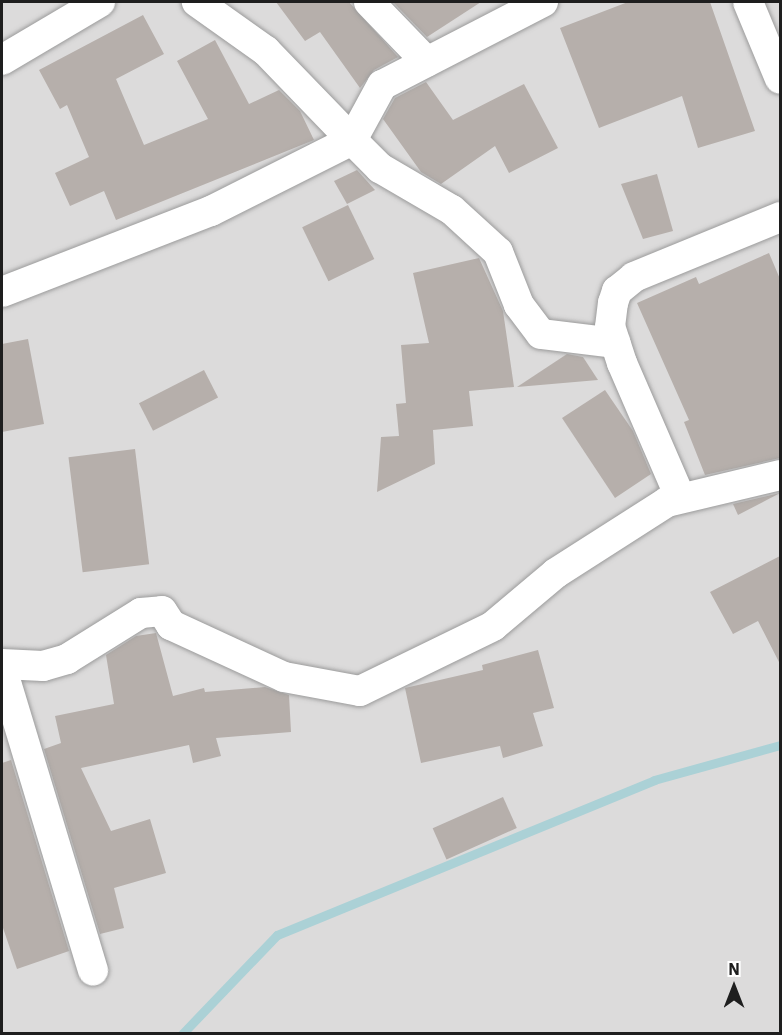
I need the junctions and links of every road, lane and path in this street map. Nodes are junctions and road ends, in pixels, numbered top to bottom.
1 (100, 2) edge
2 (197, 2) edge
3 (369, 2) edge
4 (543, 2) edge
5 (747, 2) edge
6 (2, 60) edge
7 (426, 62) junction
8 (780, 79) edge
9 (352, 140) junction
10 (780, 217) edge
11 (2, 292) edge
12 (615, 343) junction
13 (780, 474) edge
14 (680, 497) junction
15 (2, 664) edge
16 (2, 669) edge
17 (93, 971) dead end

1 - 6 street
2 - 9 street
3 - 7 street
4 - 7 street
5 - 8 street
7 - 9 street
9 - 11 street
9 - 12 street
10 - 12 street
12 - 14 street
13 - 14 street
14 - 15 street
16 - 17 street

